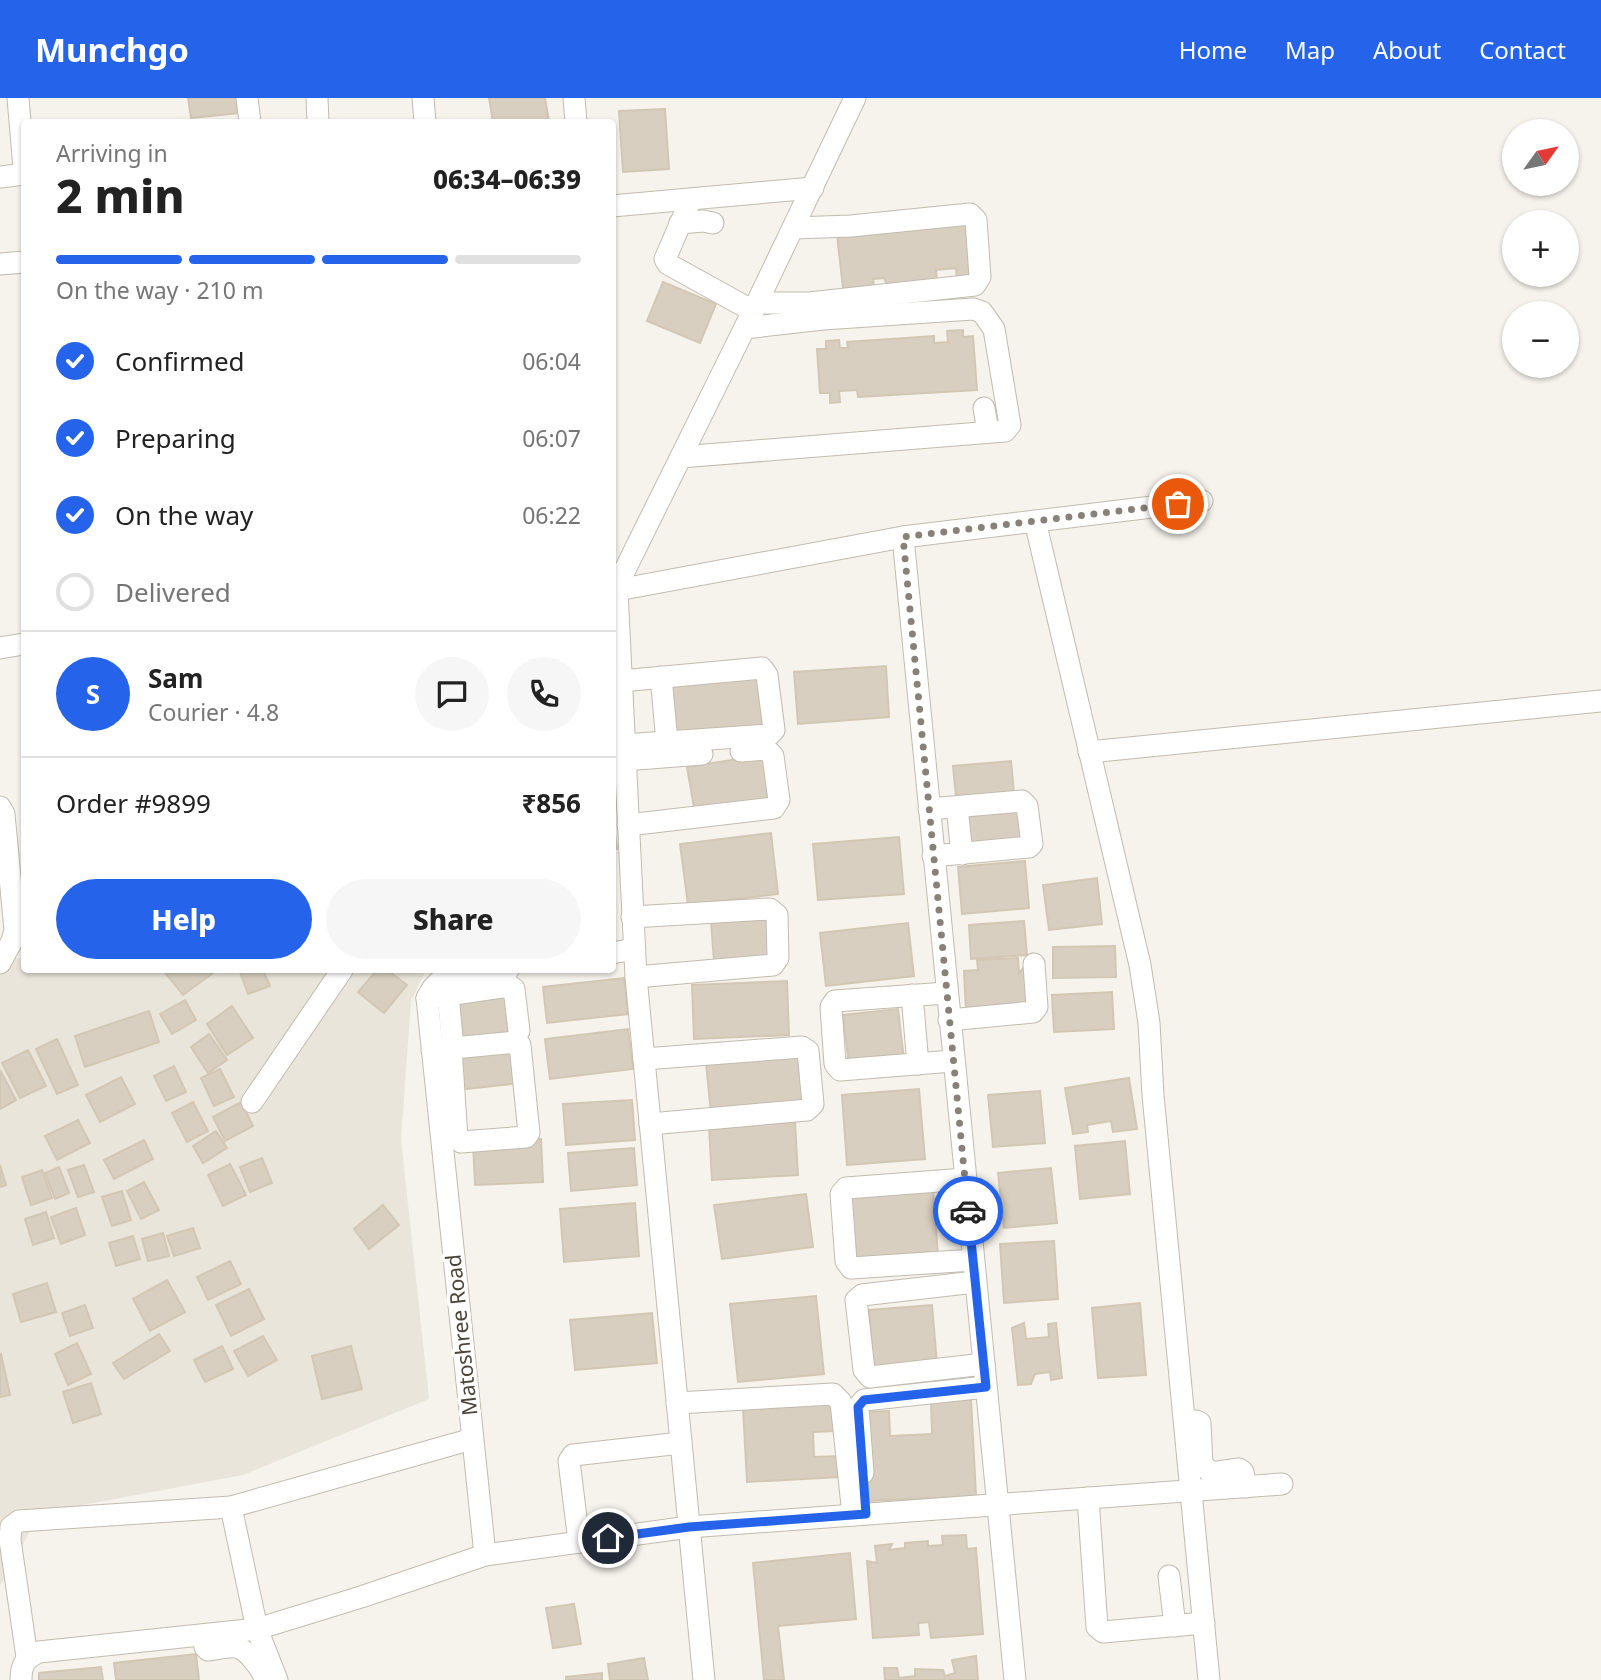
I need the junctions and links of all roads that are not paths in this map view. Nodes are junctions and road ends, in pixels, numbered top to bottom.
1 (18, 98) edge
2 (247, 98) edge
3 (317, 98) edge
4 (423, 98) edge
5 (575, 98) edge
6 (856, 98) edge
7 (250, 119) edge
8 (318, 119) edge
9 (425, 119) edge
10 (576, 119) edge
11 (21, 133) edge
12 (21, 174) edge
13 (0, 177) edge
14 (813, 188) junction
15 (691, 199) junction
16 (616, 206) edge
17 (680, 223) junction
18 (713, 223) dead end
19 (794, 229) junction
20 (21, 262) edge
21 (0, 264) edge
22 (752, 314) junction
23 (984, 408) dead end
24 (988, 432) junction
25 (681, 457) junction
26 (1202, 501) dead end
27 (1035, 521) junction
28 (903, 537) junction
29 (616, 589) edge
30 (616, 593) edge
31 (616, 618) edge
32 (21, 644) edge
33 (0, 648) edge
34 (661, 677) junction
35 (621, 681) junction
36 (1601, 701) edge
37 (667, 742) junction
38 (1089, 752) junction
39 (624, 753) junction
40 (0, 807) edge
41 (957, 807) junction
42 (929, 809) junction
43 (628, 825) junction
44 (962, 854) junction
45 (933, 856) junction
46 (632, 917) junction
47 (7, 928) edge
48 (634, 949) junction
49 (616, 952) edge
50 (0, 963) edge
51 (1034, 964) dead end
52 (340, 973) edge
53 (488, 973) edge
54 (636, 977) junction
55 (946, 993) junction
56 (912, 995) junction
57 (438, 996) junction
58 (949, 1020) junction
59 (519, 1031) dead end
60 (445, 1045) junction
61 (644, 1059) junction
62 (953, 1061) junction
63 (918, 1064) junction
64 (252, 1102) dead end
65 (650, 1124) junction
66 (965, 1179) junction
67 (972, 1260) junction
68 (975, 1282) junction
69 (984, 1364) junction
70 (986, 1387) junction
71 (677, 1403) junction
72 (472, 1439) junction
73 (681, 1443) junction
74 (1192, 1444) junction
75 (1282, 1484) dead end
76 (1246, 1487) junction
77 (1192, 1490) junction
78 (1088, 1498) junction
79 (998, 1504) junction
80 (231, 1507) junction
81 (859, 1514) junction
82 (689, 1527) junction
83 (579, 1542) junction
84 (485, 1555) junction
85 (1169, 1576) dead end
86 (1204, 1623) junction
87 (1175, 1626) junction
88 (257, 1629) junction
89 (203, 1635) junction
90 (27, 1657) junction
91 (21, 1680) edge
92 (265, 1680) edge
93 (277, 1680) edge
94 (704, 1680) edge
95 (1015, 1680) edge
96 (1209, 1680) edge

1 - 11 street
2 - 7 street
3 - 8 street
4 - 9 street
5 - 10 street
6 - 14 street
12 - 13 street
14 - 15 street
14 - 19 street
15 - 16 street
15 - 17 street
17 - 18 street
17 - 22 street
19 - 22 street
19 - 22 street
20 - 21 street
22 - 24 street
22 - 25 street
23 - 24 street
24 - 25 street
25 - 29 street
26 - 27 street
27 - 28 street
27 - 38 street
28 - 30 street
28 - 42 street
31 - 35 street
32 - 33 street
34 - 35 street
34 - 37 street
34 - 37 street
35 - 39 street
36 - 38 street
37 - 39 street
38 - 74 street
39 - 43 street
39 - 43 street
40 - 47 street
41 - 42 street
41 - 44 street
41 - 44 street
42 - 45 street
43 - 46 street
44 - 45 street
45 - 55 street
46 - 48 street
46 - 54 street
47 - 50 street
48 - 49 street
48 - 54 street
51 - 58 street
52 - 64 street
53 - 57 street
54 - 61 street
55 - 56 street
55 - 58 street
56 - 63 street
56 - 63 street
57 - 59 street
57 - 60 street, Matoshree Road
58 - 62 street
60 - 60 street
60 - 72 street, Matoshree Road
61 - 65 street
61 - 65 street
62 - 63 street
62 - 66 street
65 - 71 street
66 - 67 street
66 - 67 street
67 - 68 street
68 - 69 street
68 - 69 street
69 - 70 street
70 - 79 street
70 - 81 street
71 - 73 street
71 - 81 street
72 - 80 street
72 - 84 street, Matoshree Road
73 - 82 street
73 - 83 street
74 - 76 street
74 - 77 street
75 - 76 street
76 - 77 street
77 - 78 street
77 - 86 street
78 - 79 street
78 - 87 street
79 - 81 street
79 - 95 street
80 - 88 street
80 - 90 street
81 - 82 street
82 - 83 street
82 - 94 street
83 - 84 street
84 - 88 street
85 - 87 street
86 - 87 street
86 - 96 street
88 - 89 street
88 - 93 street
89 - 90 street
89 - 92 street
90 - 91 street

